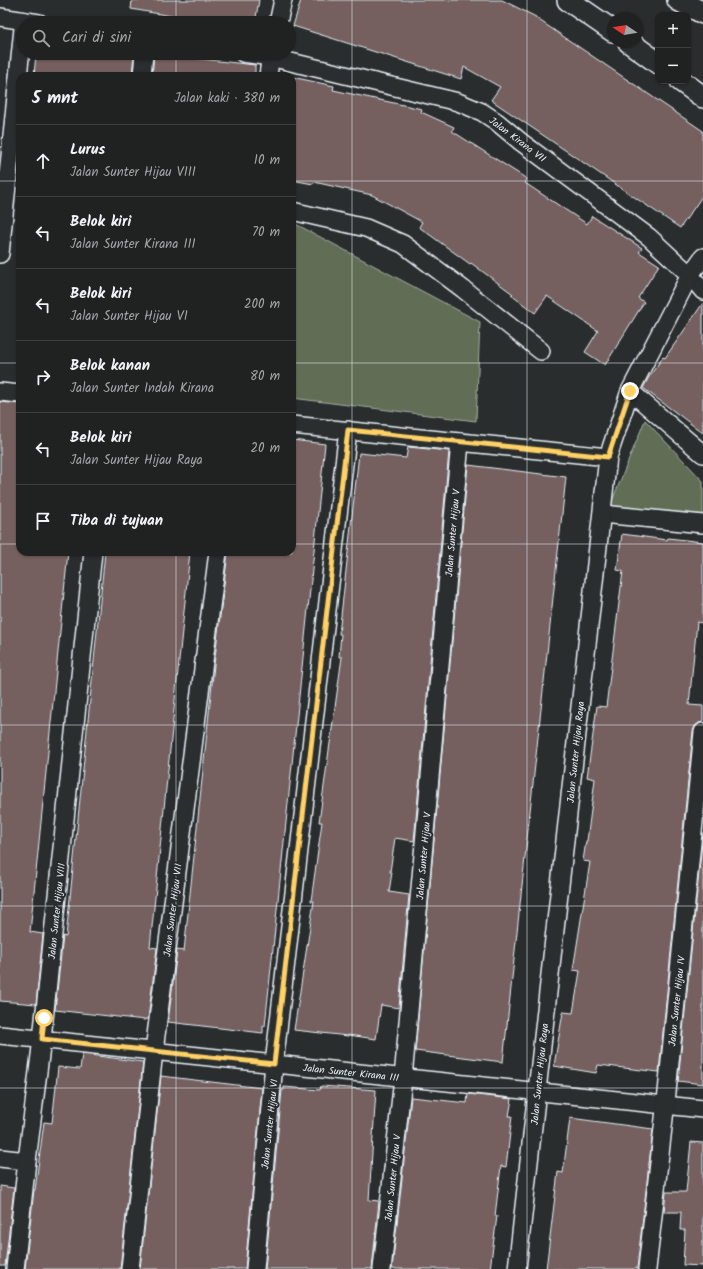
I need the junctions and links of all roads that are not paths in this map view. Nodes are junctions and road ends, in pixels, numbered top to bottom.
1 (283, 0) edge
2 (568, 0) edge
3 (678, 0) edge
4 (703, 13) edge
5 (280, 16) edge
6 (0, 17) edge
7 (16, 21) edge
8 (607, 27) edge
9 (637, 48) edge
10 (23, 60) edge
11 (143, 60) edge
12 (270, 60) edge
13 (291, 60) edge
14 (655, 61) edge
15 (21, 72) edge
16 (142, 72) edge
17 (269, 72) edge
18 (685, 84) edge
19 (703, 97) edge
20 (16, 118) edge
21 (296, 212) edge
22 (0, 254) edge
23 (703, 257) edge
24 (690, 275) junction
25 (703, 291) edge
26 (541, 351) dead end
27 (630, 391) junction
28 (0, 392) edge
29 (16, 394) edge
30 (296, 425) edge
31 (348, 430) junction
32 (460, 442) junction
33 (703, 454) edge
34 (608, 457) junction
35 (602, 514) junction
36 (703, 524) edge
37 (92, 556) edge
38 (217, 556) edge
39 (703, 732) edge
40 (0, 1035) edge
41 (42, 1039) junction
42 (154, 1051) junction
43 (274, 1064) junction
44 (404, 1078) junction
45 (537, 1092) junction
46 (665, 1106) junction
47 (703, 1110) edge
48 (0, 1158) edge
49 (26, 1161) junction
50 (15, 1269) edge
51 (130, 1269) edge
52 (255, 1269) edge
53 (382, 1269) edge
54 (517, 1269) edge
55 (647, 1269) edge

1 - 5 street
2 - 8 street
3 - 4 street
6 - 7 street
9 - 14 street
10 - 15 street
11 - 16 street
12 - 17 street
13 - 24 street, Jalan Kirana VII
18 - 19 street
20 - 22 street
21 - 26 street
23 - 24 street, Jalan Sunter Hijau Raya
24 - 25 street, Jalan Kirana VII
24 - 27 street, Jalan Sunter Hijau Raya
27 - 33 street
27 - 34 street, Jalan Sunter Hijau Raya
28 - 29 street
30 - 31 street
31 - 32 street
31 - 43 street, Jalan Sunter Hijau VI
32 - 34 street
32 - 44 street, Jalan Sunter Hijau V
34 - 35 street, Jalan Sunter Hijau Raya
35 - 36 street
35 - 45 street, Jalan Sunter Hijau Raya
37 - 41 street, Jalan Sunter Hijau VIII
38 - 42 street, Jalan Sunter Hijau VII
39 - 46 street, Jalan Sunter Hijau IV
40 - 41 street, Jalan Sunter Kirana III
41 - 42 street, Jalan Sunter Kirana III
41 - 49 street, Jalan Sunter Hijau VIII
42 - 43 street, Jalan Sunter Kirana III
42 - 51 street, Jalan Sunter Hijau VII
43 - 44 street, Jalan Sunter Kirana III
43 - 52 street, Jalan Sunter Hijau VI
44 - 45 street, Jalan Sunter Kirana III
44 - 53 street, Jalan Sunter Hijau V
45 - 46 street, Jalan Sunter Kirana III
45 - 54 street, Jalan Sunter Hijau Raya
46 - 47 street, Jalan Sunter Kirana III
46 - 55 street, Jalan Sunter Hijau IV
48 - 49 street
49 - 50 street, Jalan Sunter Hijau VIII

